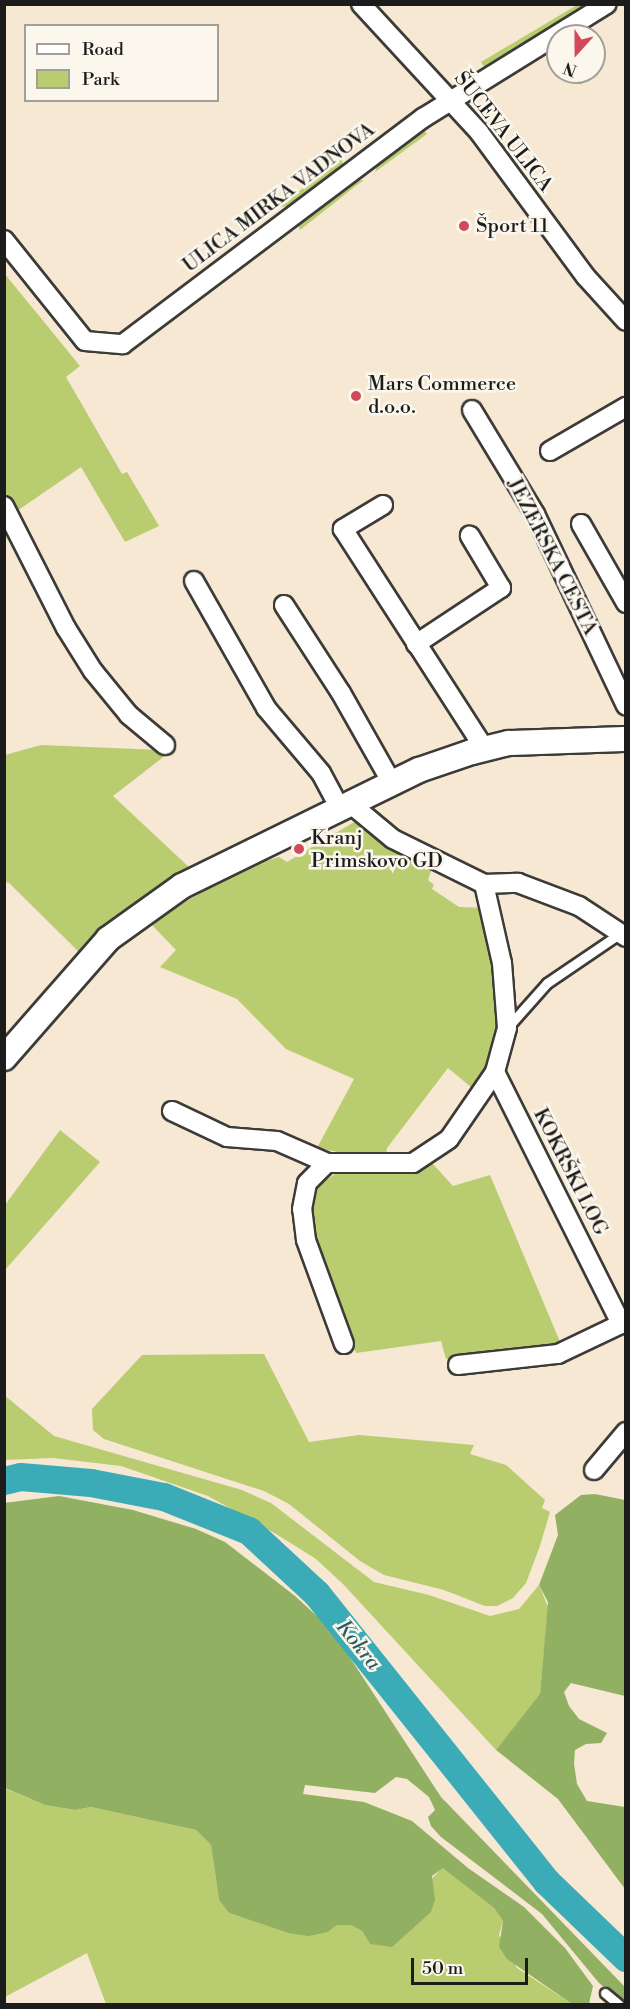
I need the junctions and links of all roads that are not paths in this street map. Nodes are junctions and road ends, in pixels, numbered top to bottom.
1 (361, 4) edge
2 (606, 4) edge
3 (451, 100) junction
4 (4, 240) edge
5 (626, 321) edge
6 (626, 407) edge
7 (472, 410) dead end
8 (550, 451) dead end
9 (383, 505) dead end
10 (4, 506) edge
11 (581, 524) dead end
12 (470, 536) dead end
13 (194, 581) dead end
14 (626, 603) edge
15 (284, 605) dead end
16 (416, 644) junction
17 (626, 706) edge
18 (626, 739) edge
19 (165, 745) dead end
20 (484, 748) junction
21 (392, 783) junction
22 (343, 801) junction
23 (484, 884) junction
24 (622, 935) edge
25 (507, 1028) junction
26 (4, 1058) edge
27 (495, 1072) junction
28 (172, 1111) dead end
29 (327, 1163) junction
30 (623, 1323) edge
31 (344, 1344) dead end
32 (458, 1365) dead end
33 (626, 1432) edge
34 (594, 1470) dead end
35 (605, 1992) dead end
36 (618, 2004) edge

1 - 3 street, ŠUCEVA ULICA
2 - 3 street, ULICA MIRKA VADNOVA
3 - 4 street, ULICA MIRKA VADNOVA
3 - 5 street, ŠUCEVA ULICA
6 - 8 street
7 - 17 street, JEZERSKA CESTA
9 - 16 street
10 - 19 street
11 - 14 street
12 - 16 street
13 - 22 street
15 - 21 street
16 - 20 street
18 - 20 street
20 - 21 street
21 - 22 street
22 - 23 street
22 - 26 street
23 - 24 street
23 - 25 street
24 - 25 lane
25 - 27 street
27 - 29 street
27 - 30 street, KOKRŠKI LOG
28 - 29 street
29 - 31 street
30 - 32 street, KOKRŠKI LOG
33 - 34 street
35 - 36 lane

